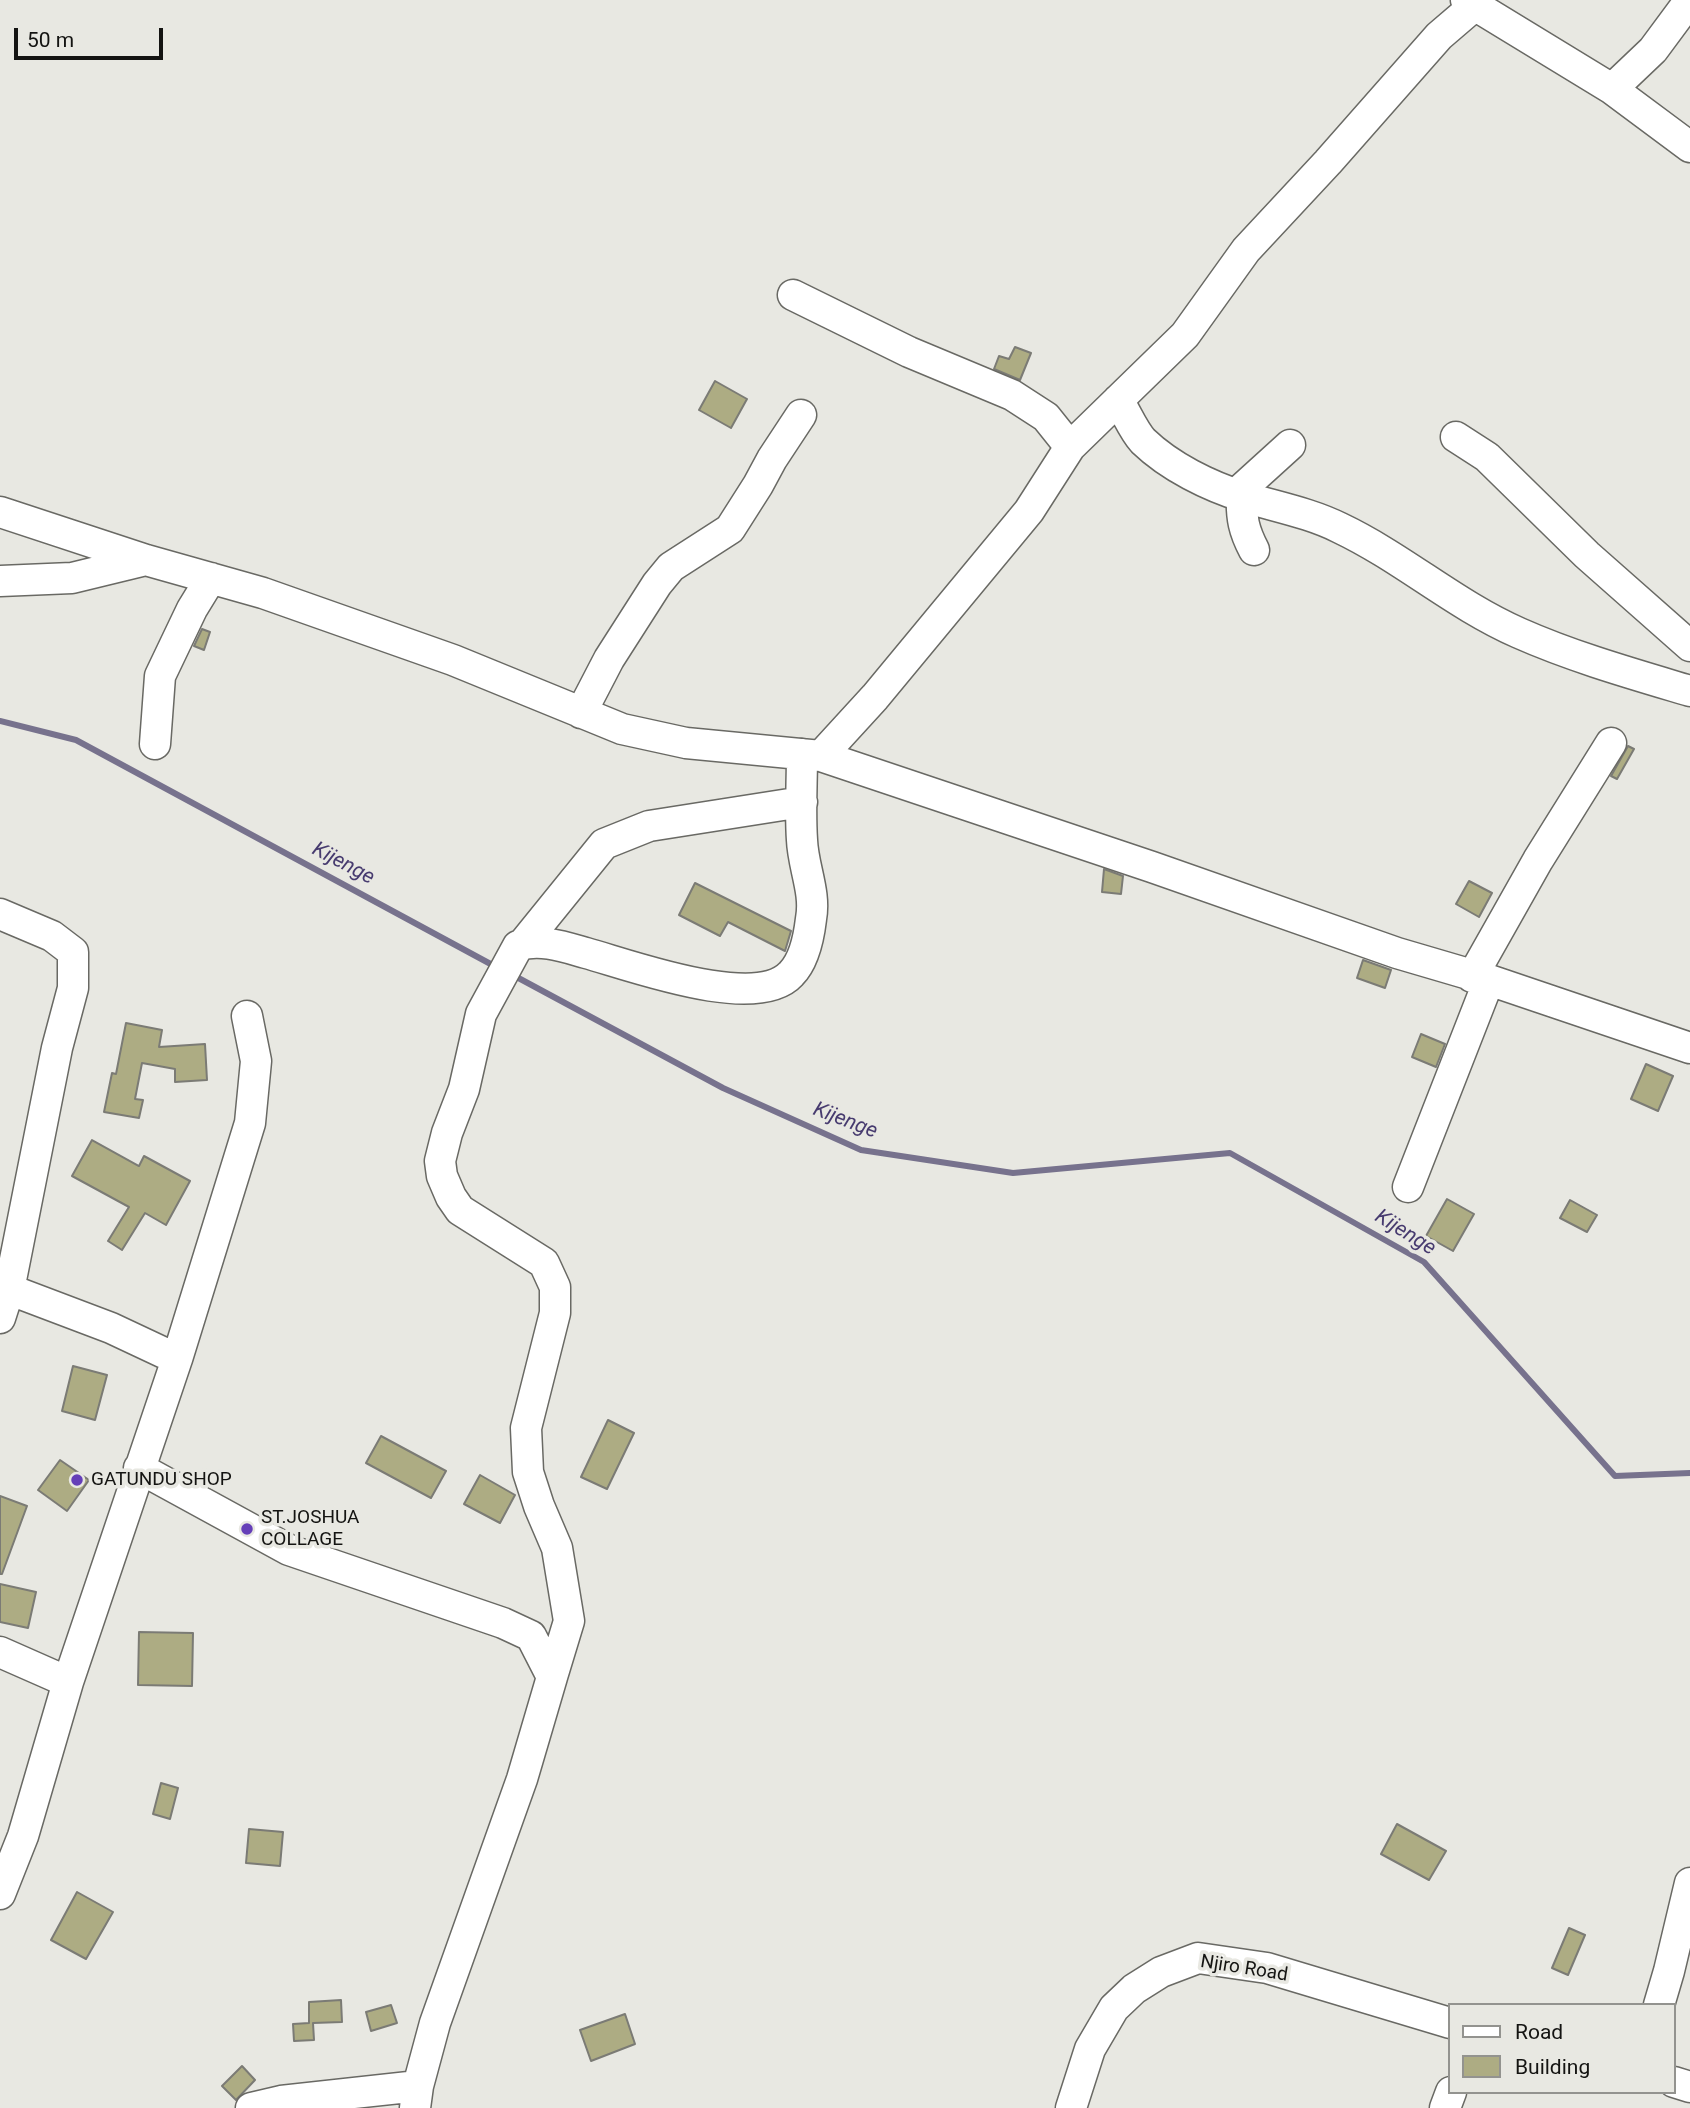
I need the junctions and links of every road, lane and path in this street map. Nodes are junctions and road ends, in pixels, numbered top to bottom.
1 (1690, 0) edge
2 (1470, 3) edge
3 (1612, 89) junction
4 (1690, 147) edge
5 (793, 295) dead end
6 (1118, 400) junction
7 (801, 415) dead end
8 (1456, 437) dead end
9 (1290, 445) dead end
10 (1070, 447) junction
11 (1239, 495) junction
12 (0, 512) edge
13 (1254, 550) dead end
14 (146, 560) junction
15 (211, 578) junction
16 (0, 581) edge
17 (1690, 646) edge
18 (1690, 691) edge
19 (581, 713) junction
20 (1611, 743) dead end
21 (155, 744) dead end
22 (811, 755) junction
23 (802, 802) junction
24 (0, 914) edge
25 (519, 946) junction
26 (1480, 979) junction
27 (247, 1016) dead end
28 (1690, 1048) edge
29 (1408, 1186) dead end
30 (4, 1288) edge
31 (0, 1318) edge
32 (177, 1359) junction
33 (139, 1468) junction
34 (0, 1652) edge
35 (552, 1677) junction
36 (68, 1682) junction
37 (1690, 1883) edge
38 (0, 1894) edge
39 (1660, 2003) edge
40 (1448, 2022) edge
41 (417, 2097) edge
42 (251, 2108) edge
43 (1071, 2108) edge

1 - 3 street
2 - 3 street
2 - 6 street
3 - 4 street
5 - 10 street
6 - 10 street
6 - 11 street
7 - 19 street
8 - 17 street
9 - 11 street
10 - 22 street
11 - 13 street
11 - 18 street
12 - 14 street
14 - 15 street
14 - 16 street
15 - 19 street
15 - 21 street
19 - 22 street
20 - 26 street
22 - 23 street
22 - 26 street
23 - 25 street
23 - 25 street
24 - 30 street
25 - 35 street
26 - 28 street
26 - 29 street
27 - 32 street
30 - 31 street
30 - 32 street
32 - 33 street
33 - 35 street
33 - 36 street
34 - 36 street
35 - 41 street
36 - 38 street
37 - 39 street
40 - 43 street, Njiro Road
41 - 42 street

